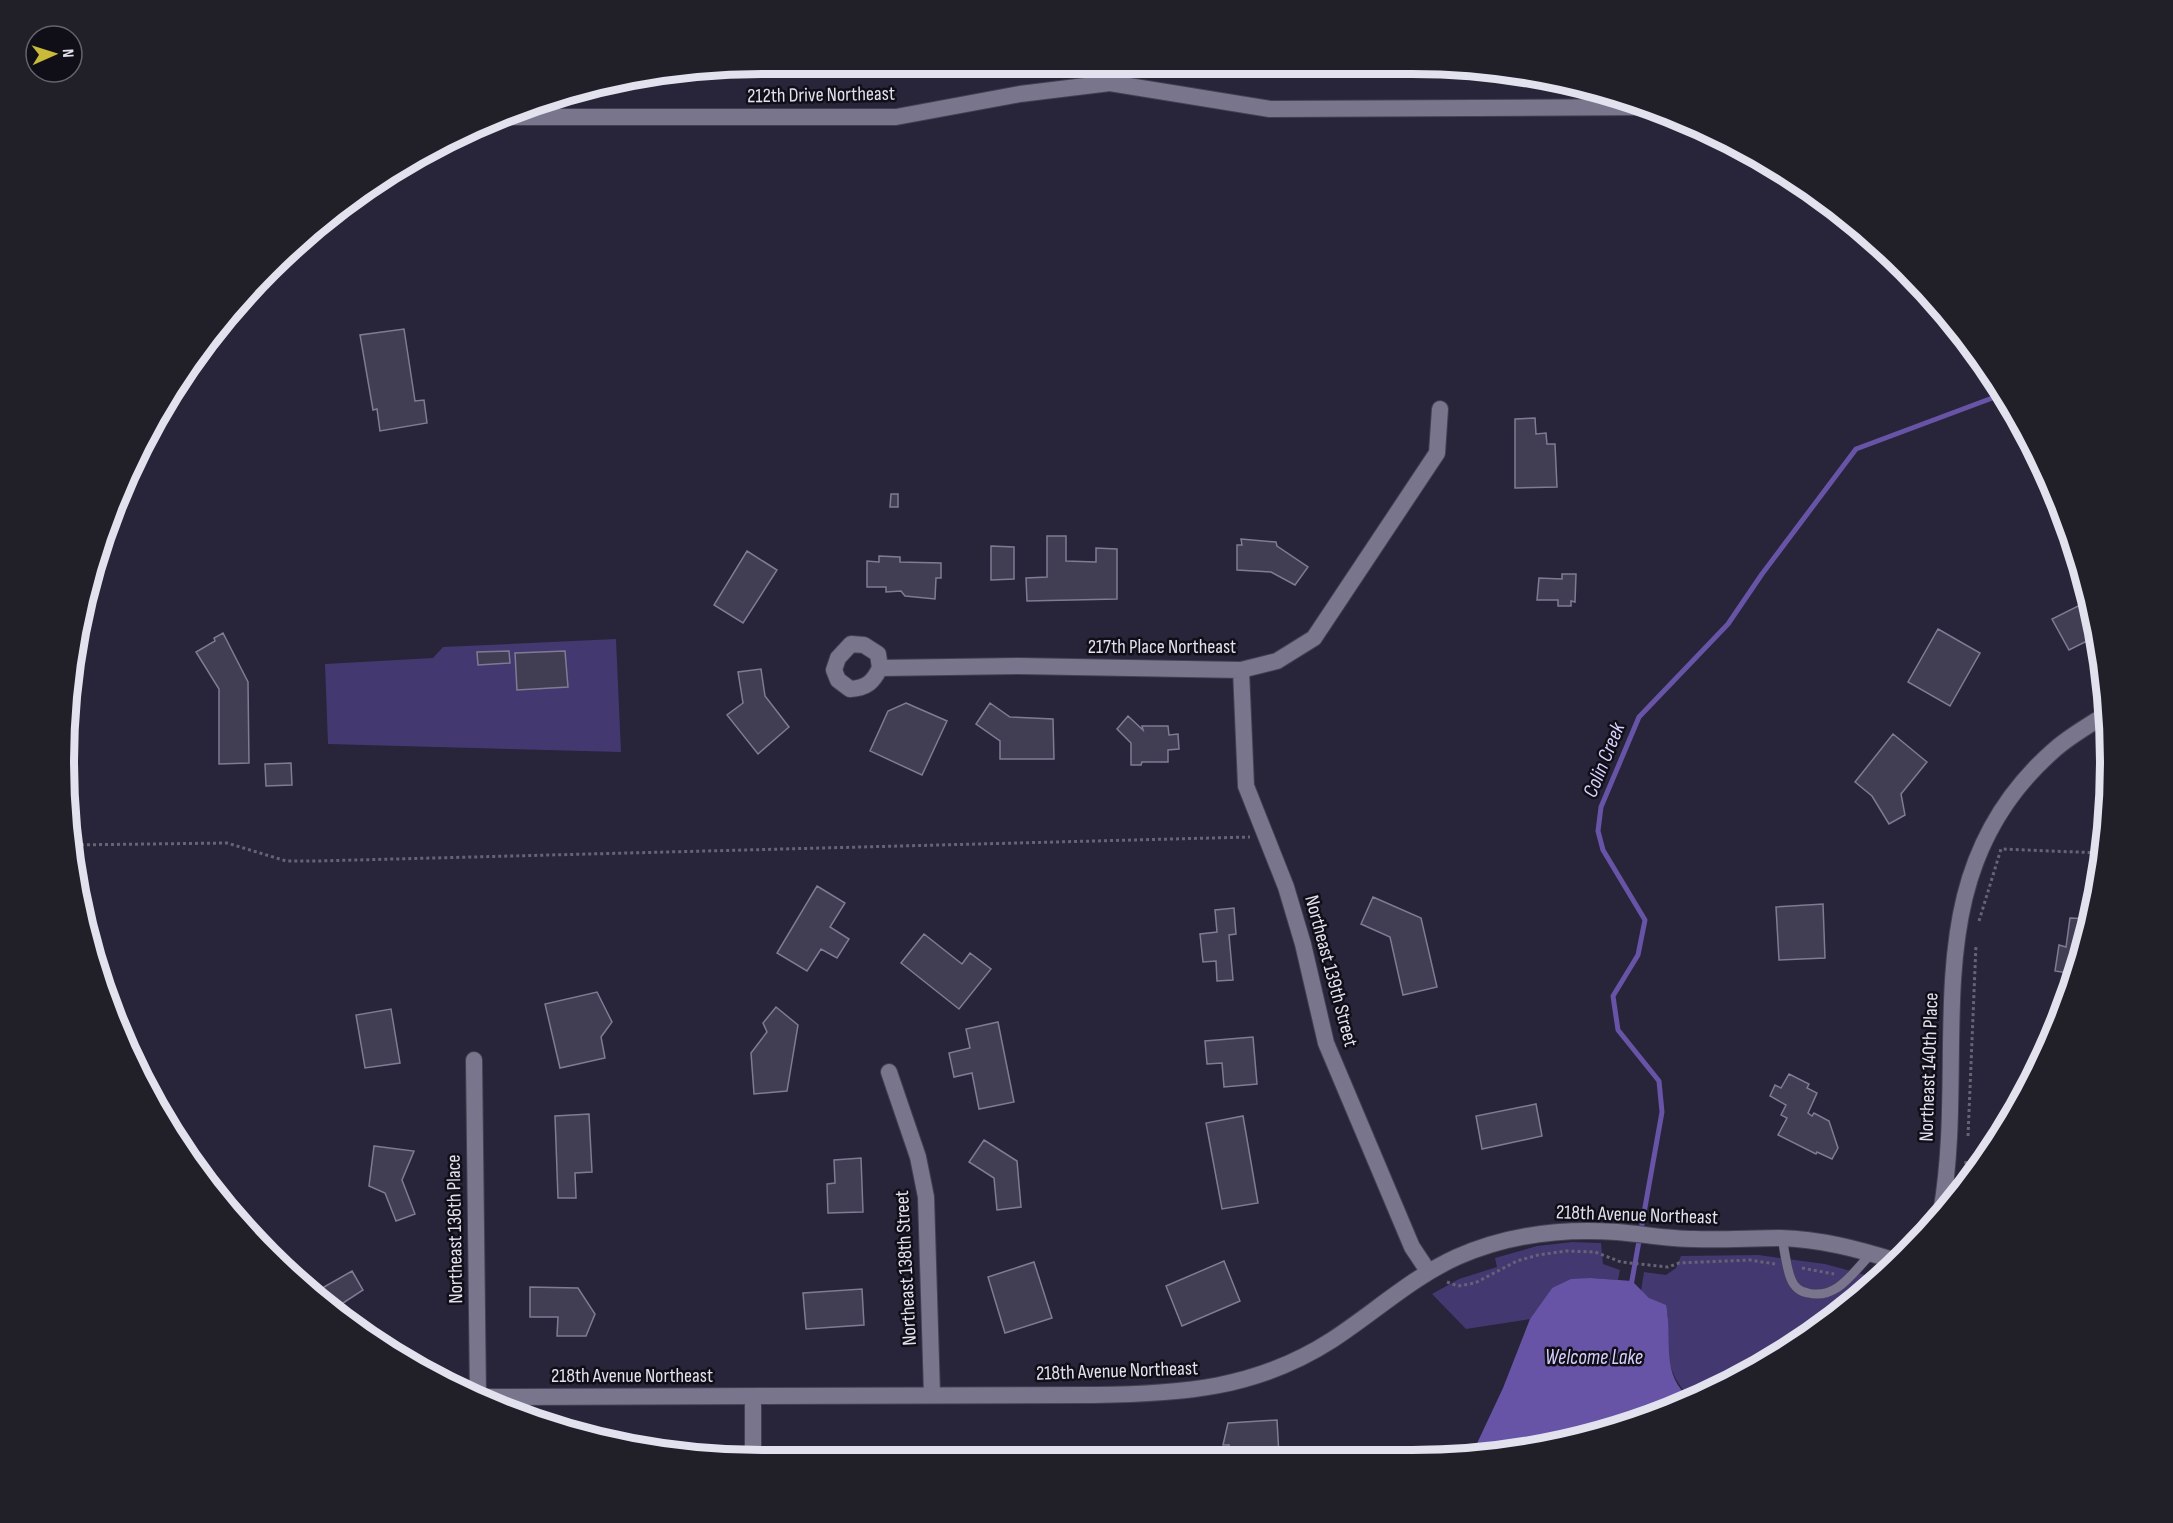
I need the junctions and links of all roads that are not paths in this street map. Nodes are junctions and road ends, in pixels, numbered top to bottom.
1 (1624, 107) edge
2 (522, 117) edge
3 (1440, 409) dead end
4 (880, 668) dead end
5 (1241, 670) junction
6 (2098, 720) edge
7 (474, 1060) dead end
8 (889, 1072) dead end
9 (1943, 1198) edge
10 (1782, 1238) junction
11 (1871, 1254) junction
12 (1887, 1258) edge
13 (1428, 1271) junction
14 (478, 1388) edge
15 (932, 1394) junction
16 (753, 1396) junction
17 (498, 1397) edge
18 (753, 1450) edge

1 - 2 street, 212th Drive Northeast
3 - 5 street, 217th Place Northeast
4 - 5 street, 217th Place Northeast
5 - 13 street, Northeast 139th Street
6 - 9 street, Northeast 140th Place
7 - 14 street, Northeast 136th Place
8 - 15 street, Northeast 138th Street
10 - 11 street, 218th Avenue Northeast
10 - 11 lane
10 - 13 street, 218th Avenue Northeast
11 - 12 street, 218th Avenue Northeast
13 - 15 street, 218th Avenue Northeast
15 - 16 street, 218th Avenue Northeast
16 - 17 street, 218th Avenue Northeast
16 - 18 street

